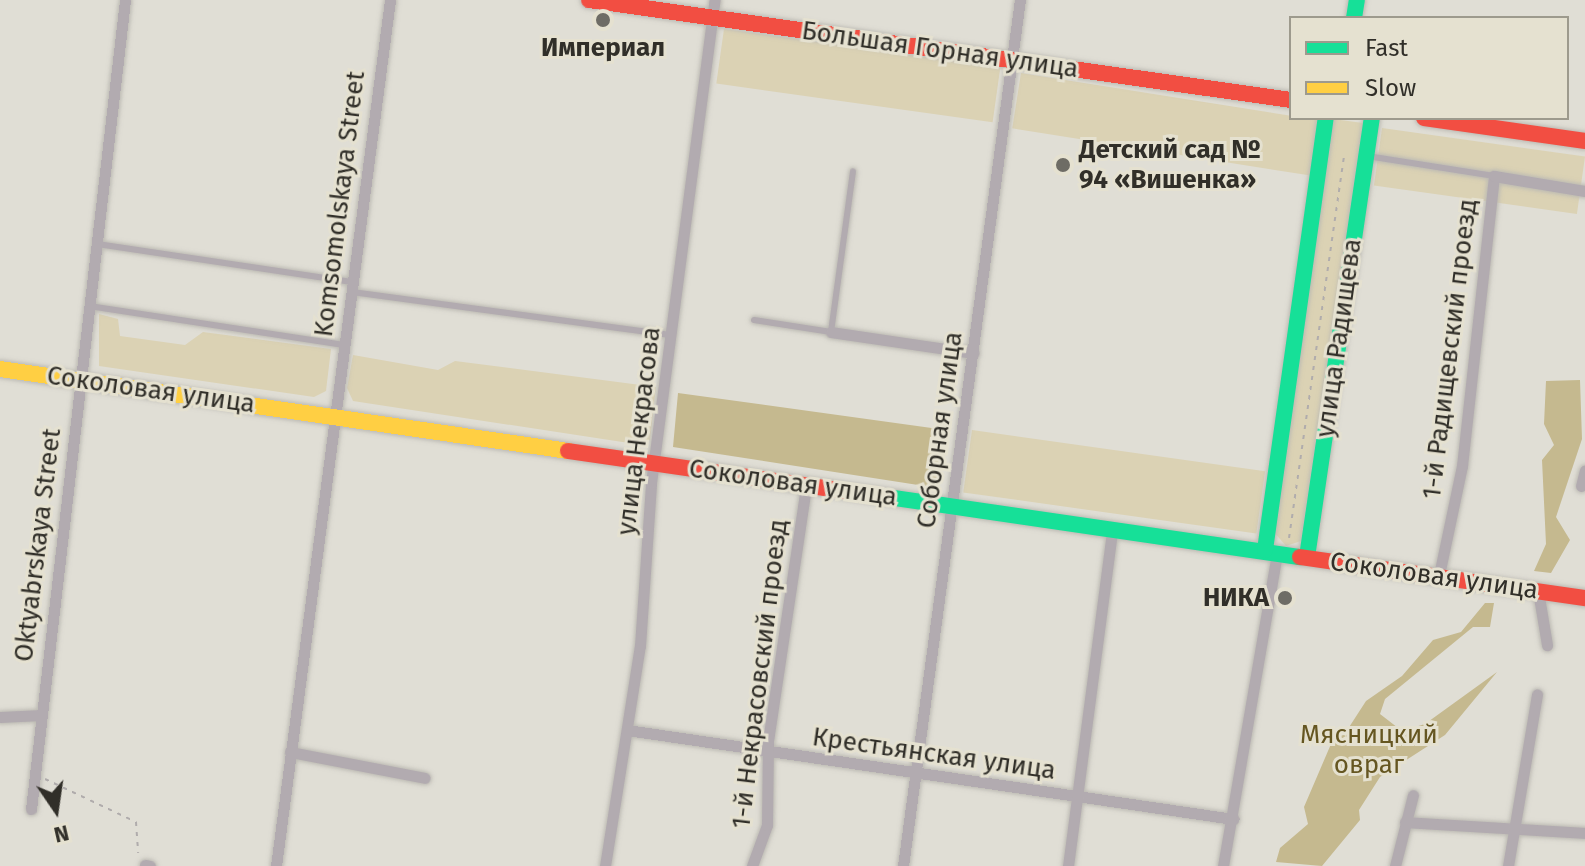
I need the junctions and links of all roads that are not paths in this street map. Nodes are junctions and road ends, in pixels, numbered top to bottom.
1 (125, 0) edge
2 (390, 0) edge
3 (589, 0) edge
4 (715, 0) edge
5 (1020, 0) edge
6 (713, 18) junction
7 (1012, 60) junction
8 (1289, 100) edge
9 (1326, 120) edge
10 (1372, 120) edge
11 (1438, 120) edge
12 (1585, 141) edge
13 (1366, 156) junction
14 (853, 171) dead end
15 (1494, 176) junction
16 (1585, 191) edge
17 (97, 244) junction
18 (352, 287) junction
19 (89, 306) junction
20 (754, 320) dead end
21 (831, 332) junction
22 (672, 335) junction
23 (344, 345) junction
24 (973, 353) junction
25 (0, 369) edge
26 (79, 380) junction
27 (334, 415) junction
28 (655, 463) junction
29 (1585, 470) edge
30 (806, 486) junction
31 (1581, 486) dead end
32 (951, 505) junction
33 (1112, 530) junction
34 (1271, 551) junction
35 (1307, 557) junction
36 (1439, 575) junction
37 (1538, 591) junction
38 (1585, 598) edge
39 (1547, 645) dead end
40 (1537, 694) dead end
41 (42, 715) junction
42 (0, 717) edge
43 (627, 730) junction
44 (290, 752) junction
45 (767, 753) junction
46 (918, 776) junction
47 (425, 778) dead end
48 (1413, 795) dead end
49 (1078, 797) junction
50 (31, 809) dead end
51 (1233, 819) junction
52 (1405, 822) junction
53 (1515, 827) junction
54 (1585, 833) edge
55 (276, 866) edge
56 (605, 866) edge
57 (752, 866) edge
58 (903, 866) edge
59 (1068, 866) edge
60 (1223, 866) edge
61 (1395, 866) edge
62 (1508, 866) edge

1 - 17 street, Oktyabrskaya Street
2 - 18 street, Komsomolskaya Street
3 - 6 main road, Большая Горная улица
4 - 6 street, улица Некрасова
5 - 7 street, Соборная улица
6 - 7 main road, Большая Горная улица
6 - 22 street, улица Некрасова
7 - 8 main road, Большая Горная улица
7 - 24 street, Соборная улица
9 - 34 main road, улица Радищева
10 - 13 main road, улица Радищева
11 - 12 main road
13 - 15 lane
13 - 35 main road, улица Радищева
14 - 21 lane
15 - 16 street
15 - 36 street, 1-й Радищевский проезд
17 - 18 lane
17 - 19 street, Oktyabrskaya Street
18 - 22 lane
18 - 23 street, Komsomolskaya Street
19 - 23 lane
19 - 26 street, Oktyabrskaya Street
20 - 21 lane
21 - 24 street
22 - 28 street, улица Некрасова
23 - 27 street, Komsomolskaya Street
24 - 32 street, Соборная улица
25 - 26 main road, Соколовая улица
26 - 27 main road, Соколовая улица
26 - 41 street, Oktyabrskaya Street
27 - 28 main road, Соколовая улица
27 - 44 street, Komsomolskaya Street
28 - 30 main road, Соколовая улица
28 - 43 street, улица Некрасова
29 - 31 street
30 - 32 main road, Соколовая улица
30 - 45 street, 1-й Некрасовский проезд
32 - 33 main road, Соколовая улица
32 - 46 street, Соборная улица
33 - 34 main road, Соколовая улица
33 - 49 street
34 - 35 main road, Соколовая улица
34 - 51 street, улица Радищева
35 - 36 main road, Соколовая улица
36 - 37 main road, Соколовая улица
37 - 38 main road, Соколовая улица
37 - 39 street
40 - 53 street
41 - 42 street
41 - 50 street, Oktyabrskaya Street
43 - 45 street, Крестьянская улица
43 - 56 street, улица Некрасова
44 - 47 street
44 - 55 street, Komsomolskaya Street
45 - 46 street, Крестьянская улица
45 - 57 street, 1-й Некрасовский проезд
46 - 49 street, Крестьянская улица
46 - 58 street, Соборная улица
48 - 52 street
49 - 51 street, Крестьянская улица
49 - 59 street
51 - 60 street, улица Радищева
52 - 53 street
52 - 61 street
53 - 54 street
53 - 62 street

